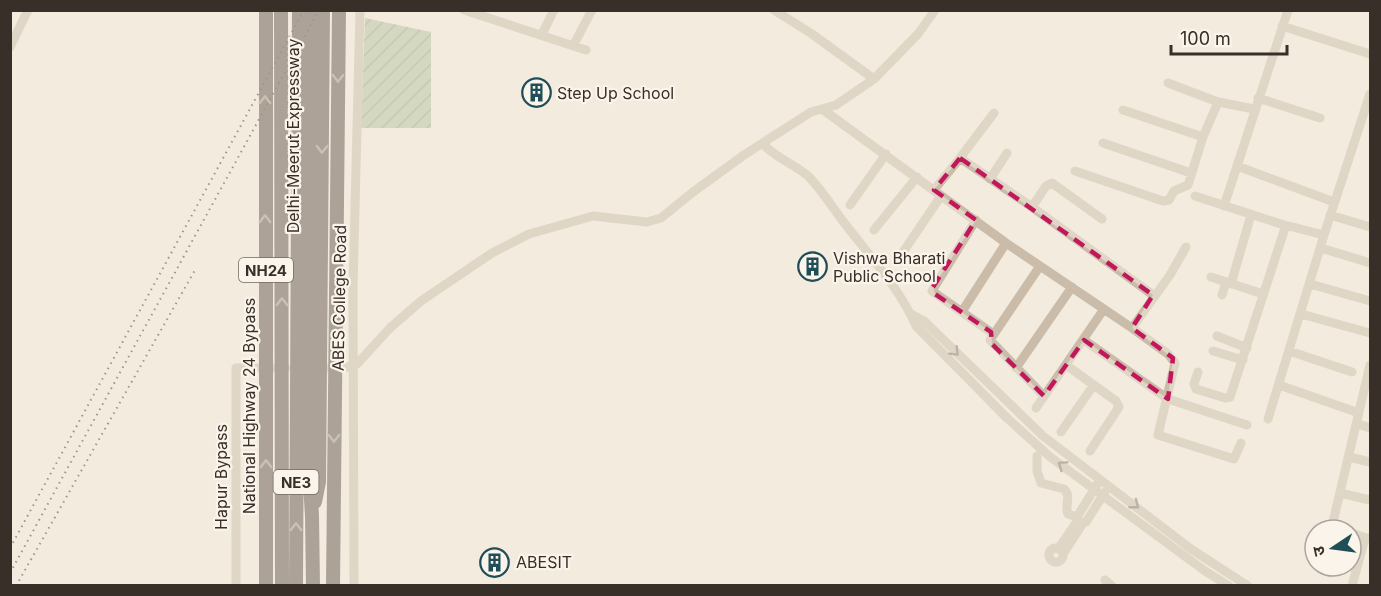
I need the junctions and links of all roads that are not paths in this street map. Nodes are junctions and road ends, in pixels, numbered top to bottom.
1 (28, 10) edge
2 (266, 10) edge
3 (299, 10) edge
4 (309, 10) edge
5 (322, 10) edge
6 (360, 10) edge
7 (464, 10) edge
8 (554, 10) edge
9 (592, 10) edge
10 (774, 10) edge
11 (935, 10) edge
12 (1288, 10) edge
13 (281, 13) edge
14 (481, 13) edge
15 (339, 15) edge
16 (1282, 26) junction
17 (542, 34) junction
18 (573, 46) junction
19 (10, 47) edge
20 (586, 50) dead end
21 (1371, 54) edge
22 (304, 57) junction
23 (874, 79) junction
24 (1168, 83) dead end
25 (1371, 94) edge
26 (1258, 98) junction
27 (1218, 102) junction
28 (822, 109) junction
29 (1254, 109) junction
30 (1123, 110) dead end
31 (994, 113) dead end
32 (1320, 118) dead end
33 (1203, 137) junction
34 (1103, 143) dead end
35 (763, 144) junction
36 (1007, 153) dead end
37 (886, 154) junction
38 (960, 158) junction
39 (1237, 166) junction
40 (1075, 171) dead end
41 (1191, 172) junction
42 (917, 177) junction
43 (990, 179) junction
44 (937, 193) junction
45 (1195, 196) dead end
46 (1334, 202) junction
47 (850, 205) dead end
48 (1224, 206) junction
49 (1032, 207) junction
50 (1251, 215) junction
51 (1330, 215) junction
52 (1102, 219) dead end
53 (976, 220) junction
54 (1287, 226) junction
55 (1371, 227) edge
56 (874, 230) dead end
57 (1324, 235) junction
58 (1006, 243) junction
59 (1186, 247) dead end
60 (1321, 248) junction
61 (903, 252) dead end
62 (1371, 263) edge
63 (1040, 266) junction
64 (1210, 277) dead end
65 (1229, 283) junction
66 (1310, 284) junction
67 (1072, 287) junction
68 (1263, 294) junction
69 (1154, 295) junction
70 (1222, 295) dead end
71 (1371, 301) edge
72 (1104, 309) junction
73 (963, 310) junction
74 (911, 314) junction
75 (1301, 314) junction
76 (1132, 328) junction
77 (992, 333) junction
78 (1371, 333) edge
79 (1217, 336) dead end
80 (1084, 340) junction
81 (1247, 348) junction
82 (1213, 351) dead end
83 (1289, 351) junction
84 (1243, 360) junction
85 (1066, 365) junction
86 (302, 367) junction
87 (353, 367) junction
88 (1016, 368) junction
89 (1370, 369) edge
90 (1198, 372) dead end
91 (1352, 372) dead end
92 (1279, 384) junction
93 (1093, 386) junction
94 (1044, 396) junction
95 (1367, 398) edge
96 (1168, 399) junction
97 (1036, 408) dead end
98 (1359, 413) junction
99 (1268, 419) dead end
100 (1247, 424) dead end
101 (1358, 424) junction
102 (1371, 428) edge
103 (1061, 432) dead end
104 (1241, 443) dead end
105 (1090, 451) dead end
106 (1037, 456) dead end
107 (1349, 457) junction
108 (1371, 462) edge
109 (1101, 479) junction
110 (1110, 485) junction
111 (1095, 488) junction
112 (1340, 493) junction
113 (1103, 495) junction
114 (1371, 500) edge
115 (1334, 518) edge
116 (1079, 520) junction
117 (1368, 538) edge
118 (1061, 551) dead end
119 (1211, 562) junction
120 (1205, 571) junction
121 (1223, 584) edge
122 (236, 585) edge
123 (266, 585) edge
124 (282, 585) edge
125 (296, 585) edge
126 (313, 585) edge
127 (333, 585) edge
128 (354, 585) edge
129 (1248, 585) edge
130 (1352, 585) edge

1 - 19 street
123 -> 2 highway, National Highway 24 Bypass / NH24
3 - 22 highway, Delhi-Meerut Expressway / NE3
4 - 22 highway, Delhi-Meerut Expressway / NE3
5 -> 86 highway
6 - 87 street, ABES College Road
7 - 14 street
8 - 17 street
9 - 18 street
10 - 23 street
11 - 23 street
12 - 16 street
86 -> 13 highway
14 - 17 street
15 -> 127 highway
16 - 21 street
16 - 26 street
17 - 18 street
18 - 20 street
22 - 86 highway, Delhi-Meerut Expressway / NE3
23 - 28 street
24 - 27 street
25 - 46 street
26 - 29 street
26 - 32 street
27 - 29 street
27 - 33 street
28 - 35 street
28 - 37 street
29 - 39 street
30 - 33 street
31 - 38 street
33 - 41 street
34 - 41 street
35 - 74 street
35 - 87 street
36 - 43 street
37 - 42 street
37 - 47 street
38 - 43 street
38 - 44 street
39 - 46 street
39 - 48 street
40 - 41 street
42 - 44 street
42 - 56 street
43 - 49 street
44 - 53 street
44 - 61 street
45 - 48 street
46 - 51 street
48 - 50 street
49 - 52 street
49 - 69 street
50 - 54 street
50 - 65 street
51 - 55 street
51 - 57 street
53 - 58 street
53 - 73 street
54 - 57 street
54 - 68 street
57 - 60 street
58 - 63 street
58 - 73 street
59 - 69 street
60 - 62 street
60 - 66 street
63 - 67 street
63 - 77 street
64 - 65 street
65 - 68 street
65 - 70 street
66 - 71 street
66 - 75 street
67 - 72 street
67 - 88 street
68 - 81 street
69 - 76 street
72 - 76 street
72 - 80 street
73 - 77 street
74 -> 109 street
111 -> 74 street
75 - 78 street
75 - 83 street
76 - 96 street
77 - 88 street
79 - 81 street
80 - 85 street
80 - 96 street
81 - 84 street
82 - 84 street
83 - 91 street
83 - 92 street
84 - 90 street
85 - 93 street
85 - 94 street
86 - 124 highway
125 -> 86 highway, Delhi-Meerut Expressway / NE3
86 - 126 highway, Delhi-Meerut Expressway / NE3
87 - 122 street, Hapur Bypass
87 - 128 street, ABES College Road
88 - 94 street
89 - 95 street
92 - 98 street
92 - 99 street
93 - 103 street
93 - 105 street
94 - 97 street
95 - 98 street
96 - 100 street
96 - 104 street
98 - 101 street
101 - 102 street
101 - 107 street
106 - 116 street
107 - 108 street
107 - 112 street
109 - 110 street
109 - 111 street
110 - 113 street
110 -> 119 street
111 - 113 street
111 - 116 street
112 - 114 street
112 - 115 street
113 - 116 street
113 - 120 street
116 - 118 street
117 - 130 street
119 - 120 street
119 - 129 street
120 - 121 street

